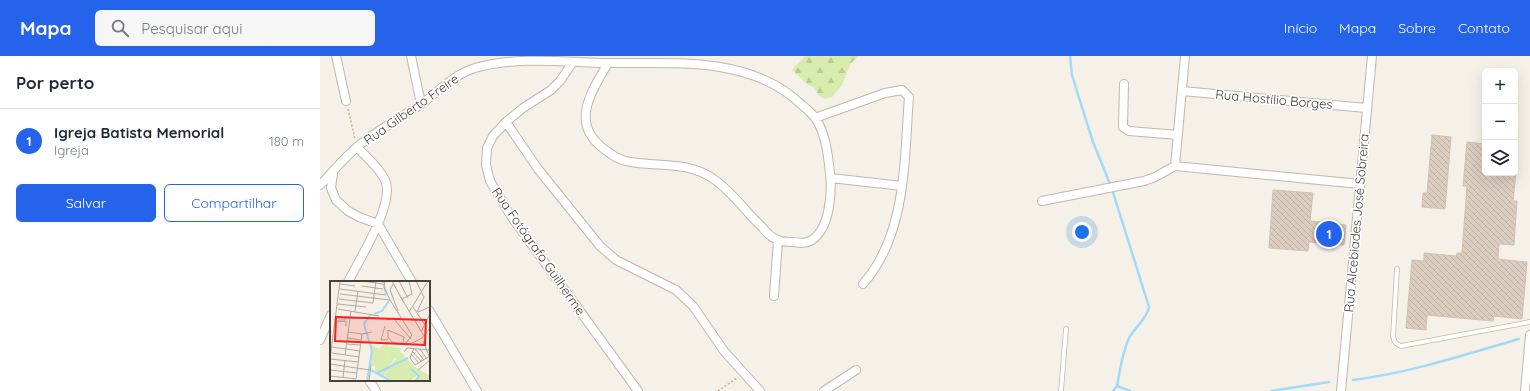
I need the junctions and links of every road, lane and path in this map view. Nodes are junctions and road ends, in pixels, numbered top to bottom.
1 (336, 56) edge
2 (411, 56) edge
3 (1185, 56) edge
4 (1372, 56) edge
5 (573, 62) junction
6 (608, 63) junction
7 (1124, 84) dead end
8 (1182, 91) junction
9 (346, 102) joint
10 (421, 104) junction
11 (1366, 108) junction
12 (815, 118) junction
13 (506, 122) junction
14 (1178, 135) junction
15 (357, 147) junction
16 (1175, 166) junction
17 (333, 173) junction
18 (830, 178) junction
19 (1360, 184) junction
20 (320, 185) edge
21 (902, 186) junction
22 (1042, 201) dead end
23 (378, 224) junction
24 (778, 240) junction
25 (1397, 269) dead end
26 (349, 281) edge
27 (411, 281) edge
28 (863, 284) dead end
29 (774, 296) dead end
30 (430, 312) edge
31 (330, 318) edge
32 (1530, 322) edge
33 (1066, 328) dead end
34 (1530, 335) edge
35 (320, 340) edge
36 (856, 370) dead end
37 (743, 374) junction
38 (370, 381) edge
39 (376, 391) edge
40 (477, 391) edge
41 (638, 391) edge
42 (718, 391) edge
43 (760, 391) edge
44 (824, 391) edge
45 (1061, 391) edge
46 (1341, 391) edge
47 (1525, 391) edge

1 - 9 street
2 - 10 street
3 - 8 street
4 - 11 street, Rua Alcebiades José Sobreira
5 - 6 street, Rua Gilberto Freire
5 - 10 street, Rua Gilberto Freire
5 - 13 street, Rua Fotógrafo Guilherme
6 - 12 street, Rua Gilberto Freire
6 - 24 street
7 - 14 street
8 - 11 street, Rua Hostílio Borges
8 - 14 street
9 - 15 path
10 - 15 street, Rua Gilberto Freire
11 - 19 street, Rua Alcebiades José Sobreira
12 - 18 street
12 - 21 street
13 - 37 street
13 - 41 street, Rua Fotógrafo Guilherme
14 - 16 street
15 - 17 street, Rua Gilberto Freire
15 - 23 street
16 - 19 street
16 - 22 street
17 - 20 street, Rua Gilberto Freire
17 - 23 street
18 - 21 street
18 - 24 street
19 - 46 street, Rua Alcebiades José Sobreira
21 - 28 street
23 - 26 street
23 - 27 street
24 - 29 street
25 - 32 lane
30 - 40 street
31 - 35 street
33 - 45 lane
34 - 47 street
36 - 44 street
37 - 42 path
37 - 43 street
38 - 39 street

